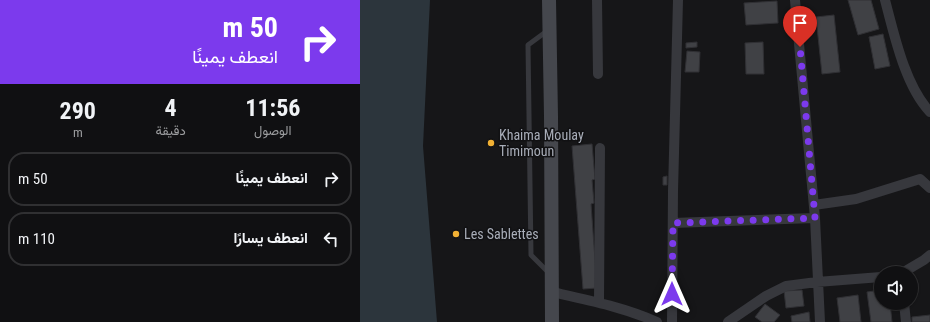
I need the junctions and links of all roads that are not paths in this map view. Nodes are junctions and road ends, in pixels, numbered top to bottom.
1 (549, 0) edge
2 (597, 0) edge
3 (678, 0) edge
4 (795, 0) edge
5 (885, 0) edge
6 (549, 30) junction
7 (598, 74) dead end
8 (930, 112) edge
9 (600, 148) dead end
10 (930, 188) edge
11 (814, 205) junction
12 (815, 218) junction
13 (673, 223) junction
14 (930, 255) edge
15 (913, 266) edge
16 (552, 276) junction
17 (874, 278) edge
18 (817, 282) junction
19 (552, 292) junction
20 (599, 302) junction
21 (905, 310) edge
22 (552, 322) edge
23 (657, 322) edge
24 (672, 322) edge
25 (728, 322) edge
26 (820, 322) edge
27 (906, 322) edge

1 - 6 main road
2 - 7 street
3 - 13 street
4 - 11 street
5 - 8 street
6 - 16 main road
6 - 16 lane
9 - 20 street
10 - 11 street
11 - 12 street
12 - 13 street
12 - 18 street
13 - 24 street
14 - 15 street
16 - 19 main road
17 - 18 street
18 - 25 street
18 - 26 street
19 - 20 street
19 - 22 main road
20 - 23 street
21 - 27 street

